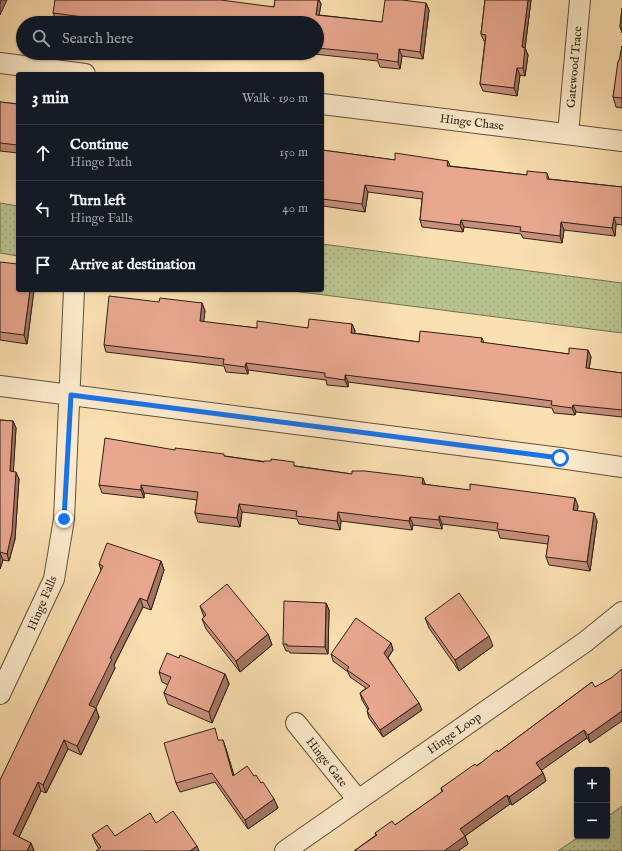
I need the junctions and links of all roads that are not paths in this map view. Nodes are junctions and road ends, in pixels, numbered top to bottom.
1 (580, 0) edge
2 (0, 63) edge
3 (67, 72) edge
4 (324, 104) edge
5 (568, 134) junction
6 (622, 141) edge
7 (74, 292) edge
8 (0, 386) edge
9 (71, 395) junction
10 (622, 468) edge
11 (622, 612) edge
12 (0, 694) edge
13 (296, 723) dead end
14 (358, 800) junction
15 (285, 851) edge

1 - 5 street, Gatewood Trace
2 - 3 street
4 - 5 street, Hinge Chase
5 - 6 street, Hinge Chase
7 - 9 street, Hinge Falls
8 - 9 street
9 - 10 street
9 - 12 street, Hinge Falls
11 - 14 street, Hinge Loop
13 - 14 street, Hinge Gate
14 - 15 street, Hinge Loop

